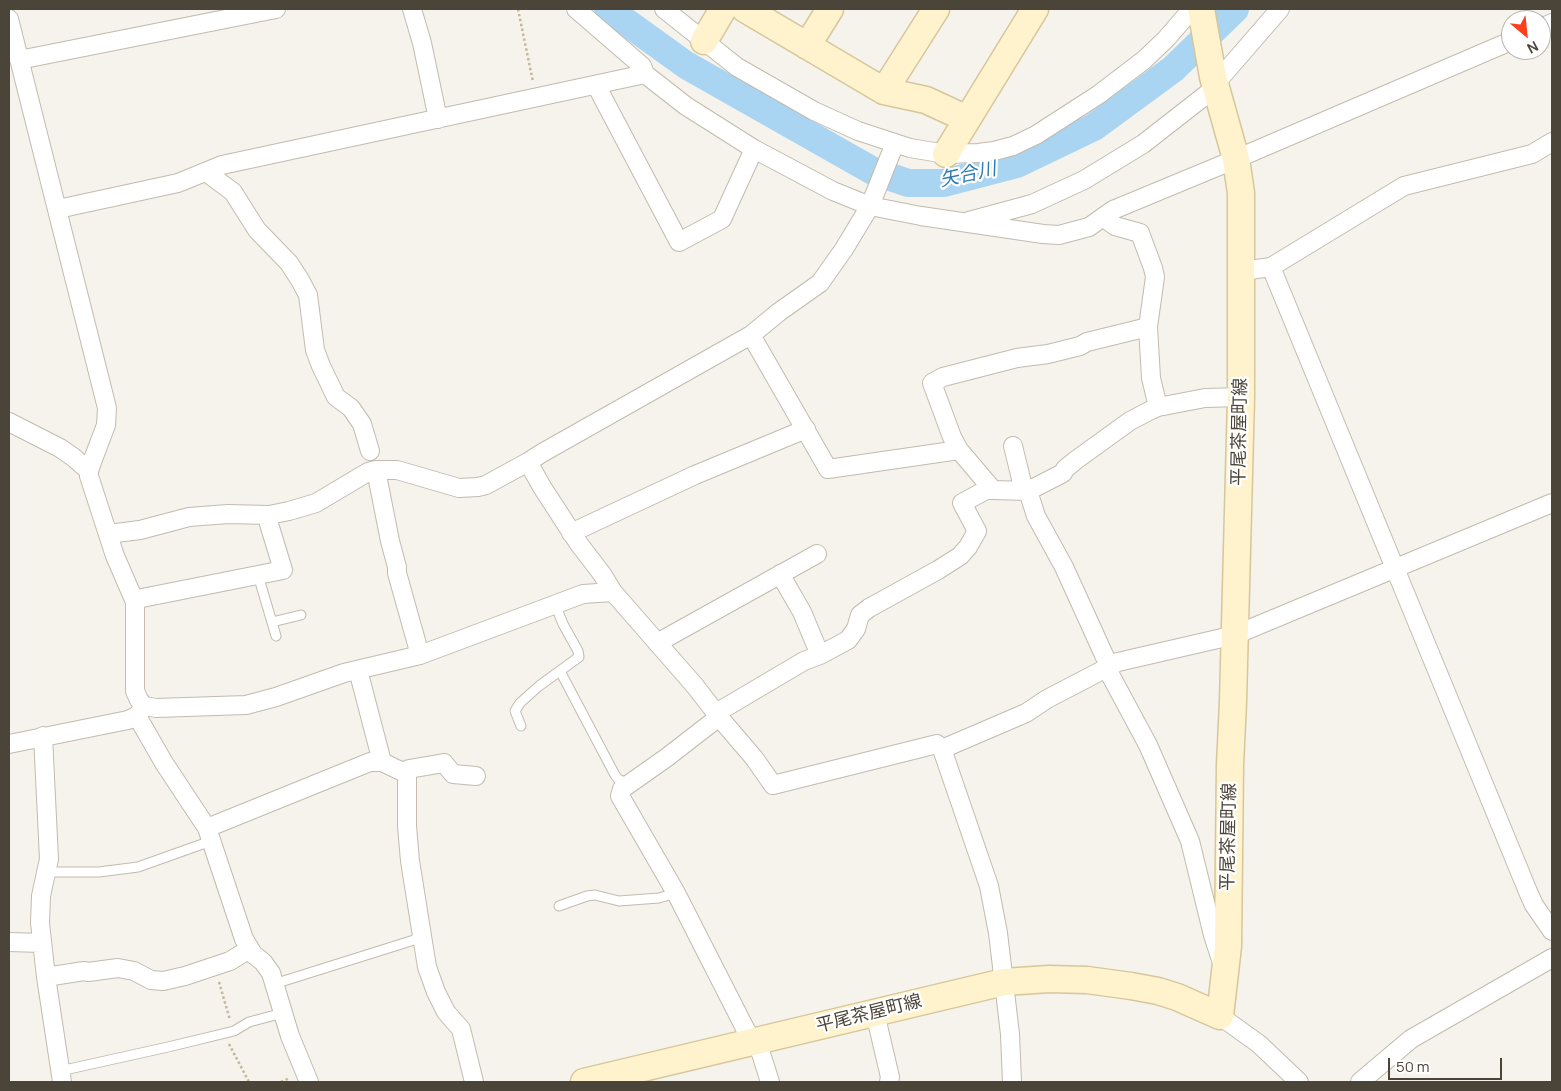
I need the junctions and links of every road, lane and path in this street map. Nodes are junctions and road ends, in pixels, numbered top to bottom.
1 (276, 9) edge
2 (412, 9) edge
3 (518, 9) edge
4 (576, 9) edge
5 (664, 9) edge
6 (723, 9) edge
7 (745, 9) edge
8 (830, 9) edge
9 (936, 9) edge
10 (1035, 9) edge
11 (1280, 9) edge
12 (1189, 11) edge
13 (9, 20) edge
14 (704, 41) junction
15 (1501, 45) edge
16 (807, 46) junction
17 (19, 60) junction
18 (645, 74) junction
19 (1215, 82) junction
20 (596, 85) junction
21 (884, 91) junction
22 (533, 98) junction
23 (438, 119) junction
24 (967, 119) junction
25 (1552, 142) edge
26 (894, 146) junction
27 (754, 149) junction
28 (946, 154) junction
29 (1236, 159) junction
30 (206, 172) junction
31 (871, 202) junction
32 (58, 209) junction
33 (1103, 216) junction
34 (965, 223) junction
35 (1271, 267) junction
36 (1242, 271) junction
37 (1148, 327) junction
38 (751, 334) junction
39 (1241, 397) junction
40 (1158, 407) junction
41 (9, 422) edge
42 (806, 429) junction
43 (1012, 446) dead end
44 (959, 450) junction
45 (370, 451) joint
46 (528, 462) junction
47 (374, 470) junction
48 (89, 471) junction
49 (993, 490) junction
50 (1026, 491) junction
51 (1552, 503) edge
52 (269, 515) junction
53 (571, 533) junction
54 (108, 534) junction
55 (817, 554) dead end
56 (1395, 568) junction
57 (780, 574) junction
58 (258, 575) junction
59 (613, 592) junction
60 (135, 602) junction
61 (555, 604) junction
62 (301, 614) dead end
63 (272, 622) junction
64 (1234, 635) junction
65 (276, 636) dead end
66 (657, 643) junction
67 (420, 655) junction
68 (820, 656) junction
69 (1108, 666) junction
70 (358, 670) junction
71 (560, 671) junction
72 (141, 711) junction
73 (717, 715) junction
74 (521, 726) dead end
75 (43, 736) junction
76 (9, 744) edge
77 (942, 748) junction
78 (382, 762) junction
79 (403, 772) junction
80 (476, 776) dead end
81 (629, 784) junction
82 (209, 835) junction
83 (46, 872) junction
84 (676, 893) junction
85 (559, 906) dead end
86 (1552, 931) edge
87 (421, 934) junction
88 (9, 942) edge
89 (42, 943) junction
90 (249, 947) junction
91 (1552, 958) edge
92 (214, 966) junction
93 (1225, 972) junction
94 (46, 977) junction
95 (1004, 982) junction
96 (274, 984) junction
97 (283, 1013) junction
98 (874, 1013) junction
99 (1220, 1016) junction
100 (234, 1030) junction
101 (223, 1033) junction
102 (755, 1042) junction
103 (61, 1076) edge
104 (249, 1082) edge
105 (309, 1082) edge
106 (474, 1082) edge
107 (584, 1082) edge
108 (770, 1082) edge
109 (889, 1082) edge
110 (1012, 1082) edge
111 (1299, 1082) edge
112 (1360, 1082) edge

1 - 17 street
2 - 23 street
3 - 22 path
4 - 18 street
5 - 14 street
6 - 14 main road
7 - 16 main road
8 - 16 main road
9 - 21 main road
10 - 24 main road
11 - 19 street
12 - 19 main road, 平尾茶屋町線
12 - 28 street
13 - 17 street
14 - 26 street
15 - 29 street
16 - 21 main road
17 - 32 street
18 - 20 street
18 - 27 street
19 - 29 main road, 平尾茶屋町線
19 - 34 street
20 - 22 street
20 - 27 street
21 - 24 main road
22 - 23 street
23 - 30 street
24 - 28 main road
25 - 35 street
26 - 28 street
26 - 31 street
27 - 31 street
29 - 33 street
29 - 36 main road, 平尾茶屋町線
30 - 32 street
30 - 45 street
31 - 34 street
31 - 38 street
32 - 48 street
33 - 34 street
33 - 37 street
35 - 36 street
35 - 56 street
36 - 39 main road, 平尾茶屋町線
37 - 40 street
37 - 44 street
38 - 42 street
38 - 46 street
39 - 40 street
39 - 64 main road, 平尾茶屋町線
40 - 50 street
41 - 48 street
42 - 44 street
42 - 53 street
43 - 50 street
44 - 49 street
45 - 47 lane
46 - 47 street
46 - 53 street
47 - 52 street
47 - 67 street
48 - 54 street
49 - 50 street
49 - 68 street
50 - 69 street
51 - 56 street
52 - 54 street
52 - 58 street
53 - 59 street
54 - 60 street
55 - 57 street
56 - 64 street
56 - 86 street
57 - 66 street
57 - 68 street
58 - 60 street
58 - 63 lane
59 - 61 street
59 - 66 street
60 - 72 street
61 - 67 street
61 - 71 lane
62 - 63 lane
63 - 65 lane
64 - 69 street
64 - 93 main road, 平尾茶屋町線
66 - 73 street
67 - 70 street
68 - 73 street
69 - 77 street
69 - 93 street
70 - 72 street
70 - 78 street
71 - 74 lane
71 - 81 lane
72 - 75 street
72 - 82 street
73 - 77 street
73 - 81 street
75 - 76 street
75 - 83 street
77 - 95 street
78 - 79 street
78 - 82 street
79 - 80 street
79 - 87 street
81 - 84 street
82 - 83 lane
82 - 90 street
83 - 89 street
84 - 85 lane
84 - 102 street
87 - 96 lane
87 - 106 street
88 - 89 street
89 - 94 street
90 - 92 street
90 - 96 street
91 - 112 street
92 - 94 street
92 - 100 path
93 - 99 main road, 平尾茶屋町線
94 - 103 street
95 - 98 main road, 平尾茶屋町線
95 - 99 main road, 平尾茶屋町線
95 - 110 street
96 - 97 street
97 - 100 lane
97 - 105 street
98 - 102 main road, 平尾茶屋町線
98 - 109 street
99 - 111 street
100 - 101 lane
101 - 103 lane
101 - 104 path
102 - 107 main road, 平尾茶屋町線
102 - 108 street

